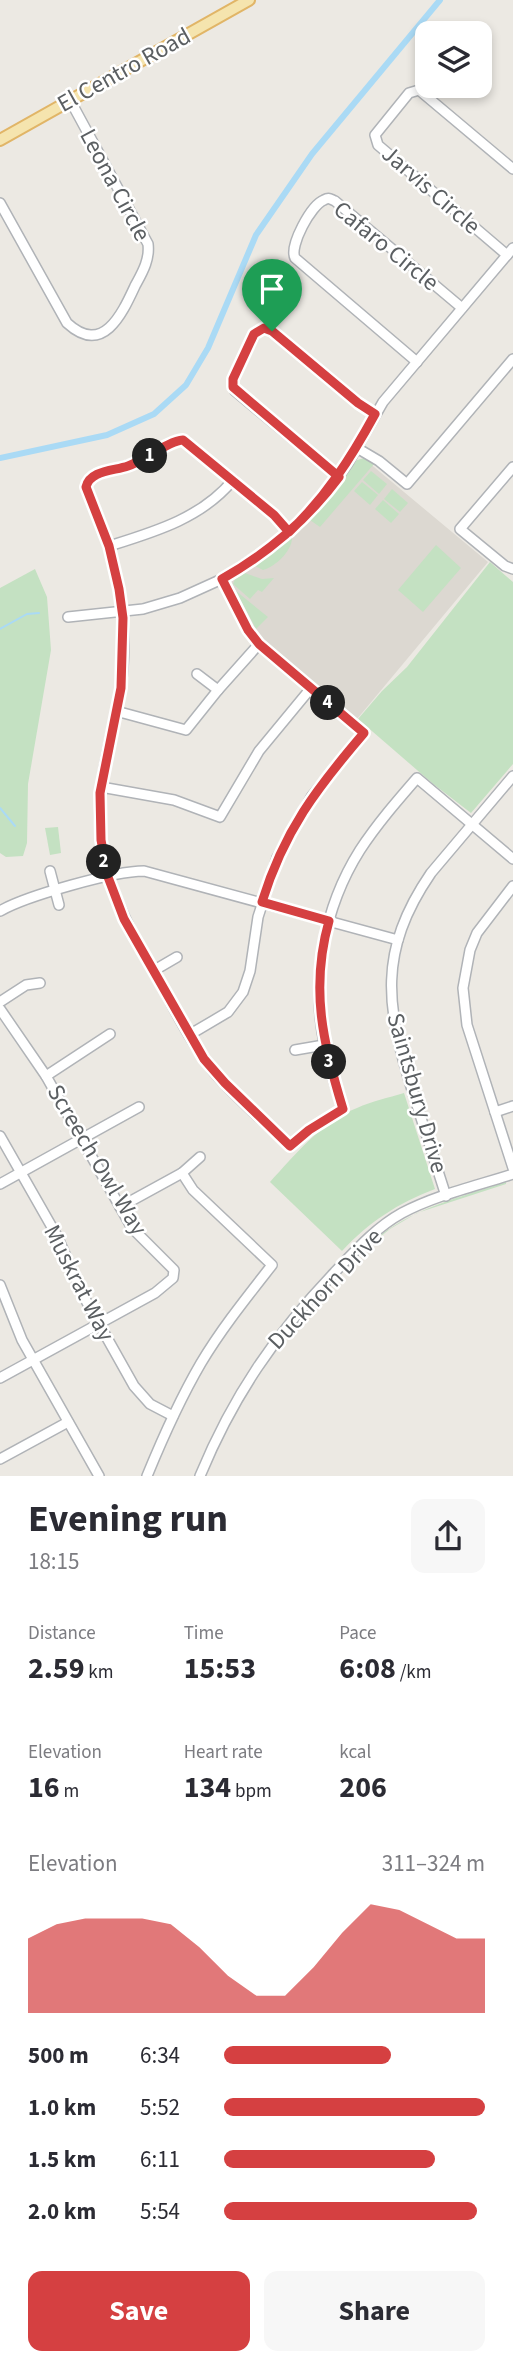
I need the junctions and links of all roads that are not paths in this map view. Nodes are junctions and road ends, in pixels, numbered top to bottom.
1 (249, 0) edge
2 (71, 100) junction
3 (0, 139) edge
4 (513, 169) edge
5 (0, 203) edge
6 (510, 252) edge
7 (462, 308) junction
8 (513, 359) edge
9 (417, 362) junction
10 (375, 414) junction
11 (357, 448) junction
12 (513, 467) edge
13 (339, 477) junction
14 (233, 481) junction
15 (289, 532) junction
16 (109, 546) junction
17 (513, 569) edge
18 (222, 579) junction
19 (122, 612) junction
20 (68, 617) dead end
21 (259, 644) junction
22 (197, 674) dead end
23 (311, 688) junction
24 (218, 691) junction
25 (117, 711) junction
26 (513, 776) edge
27 (101, 787) junction
28 (472, 824) junction
29 (513, 859) edge
30 (50, 871) dead end
31 (108, 877) junction
32 (513, 886) edge
33 (55, 891) junction
34 (262, 902) junction
35 (59, 905) dead end
36 (0, 911) edge
37 (329, 921) junction
38 (398, 940) junction
39 (177, 957) dead end
40 (153, 971) junction
41 (40, 983) dead end
42 (0, 1002) edge
43 (0, 1009) edge
44 (110, 1034) dead end
45 (189, 1035) junction
46 (324, 1045) junction
47 (295, 1051) dead end
48 (46, 1076) junction
49 (513, 1106) edge
50 (139, 1107) dead end
51 (495, 1112) junction
52 (0, 1136) edge
53 (82, 1137) junction
54 (200, 1157) dead end
55 (513, 1168) edge
56 (21, 1172) junction
57 (182, 1173) junction
58 (513, 1174) edge
59 (0, 1184) edge
60 (446, 1196) junction
61 (120, 1207) junction
62 (1, 1291) edge
63 (99, 1323) junction
64 (33, 1360) junction
65 (0, 1378) edge
66 (173, 1416) junction
67 (68, 1422) junction
68 (0, 1459) edge
69 (99, 1476) edge
70 (147, 1476) edge
71 (200, 1476) edge

1 - 2 main road, El Centro Road
2 - 3 main road, El Centro Road
2 - 5 street, Leona Circle
4 - 6 street, Jarvis Circle
6 - 7 street
7 - 9 street
7 - 9 street, Cafaro Circle
8 - 11 street
9 - 10 street
10 - 11 street
10 - 13 street
11 - 13 street
12 - 17 street
13 - 15 street
14 - 15 street
14 - 16 street
14 - 16 street
15 - 18 street
16 - 19 street
18 - 19 street
18 - 21 street
19 - 20 street
19 - 25 street
21 - 23 street
21 - 24 street
22 - 24 street
23 - 27 street
23 - 34 street
24 - 25 street
25 - 27 street
26 - 28 street, Saintsbury Drive
27 - 31 street
28 - 29 street
28 - 37 street
28 - 38 street, Saintsbury Drive
30 - 33 street
31 - 33 street
31 - 34 street
31 - 40 street
32 - 51 street
33 - 35 street
33 - 36 street
34 - 37 street
34 - 45 street
37 - 38 street
37 - 46 street
38 - 60 street, Saintsbury Drive
39 - 40 street
40 - 45 street
41 - 42 street
43 - 48 street, Screech Owl Way
44 - 48 street
45 - 46 street
46 - 47 street
48 - 53 street, Screech Owl Way
49 - 51 street
50 - 53 street
51 - 55 street
52 - 56 street, Muskrat Way
53 - 56 street
53 - 61 street, Screech Owl Way
54 - 57 street
56 - 59 street
56 - 63 street, Muskrat Way
57 - 61 street
57 - 66 street
58 - 60 street, Duckhorn Drive
60 - 71 street, Duckhorn Drive
61 - 63 street, Screech Owl Way
62 - 64 street
63 - 64 street, Screech Owl Way
63 - 66 street, Muskrat Way
64 - 65 street, Screech Owl Way
64 - 67 street
66 - 70 street
67 - 68 street
67 - 69 street

